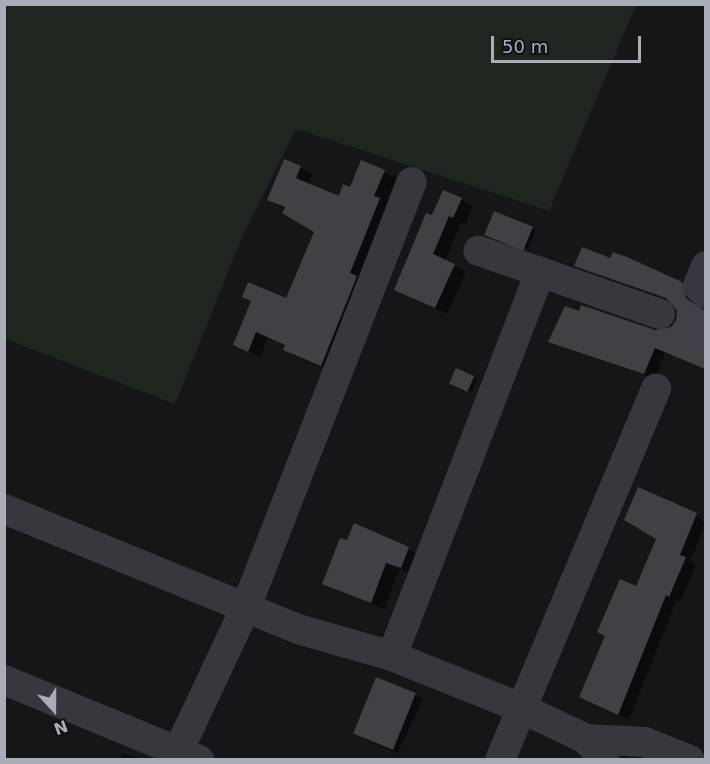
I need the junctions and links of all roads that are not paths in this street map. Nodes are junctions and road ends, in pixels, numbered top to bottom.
1 (412, 182) dead end
2 (479, 251) dead end
3 (705, 266) edge
4 (540, 272) junction
5 (705, 294) edge
6 (660, 314) dead end
7 (656, 388) dead end
8 (4, 508) edge
9 (246, 606) junction
10 (392, 656) junction
11 (4, 680) edge
12 (519, 707) junction
13 (595, 749) edge
14 (184, 756) edge
15 (500, 759) edge
16 (690, 759) edge

1 - 9 street
2 - 4 street
3 - 5 street
4 - 6 street
4 - 10 street
7 - 12 street
8 - 9 street
9 - 10 street
9 - 14 street
10 - 12 street
11 - 14 street
12 - 13 street
12 - 15 street
13 - 16 street

